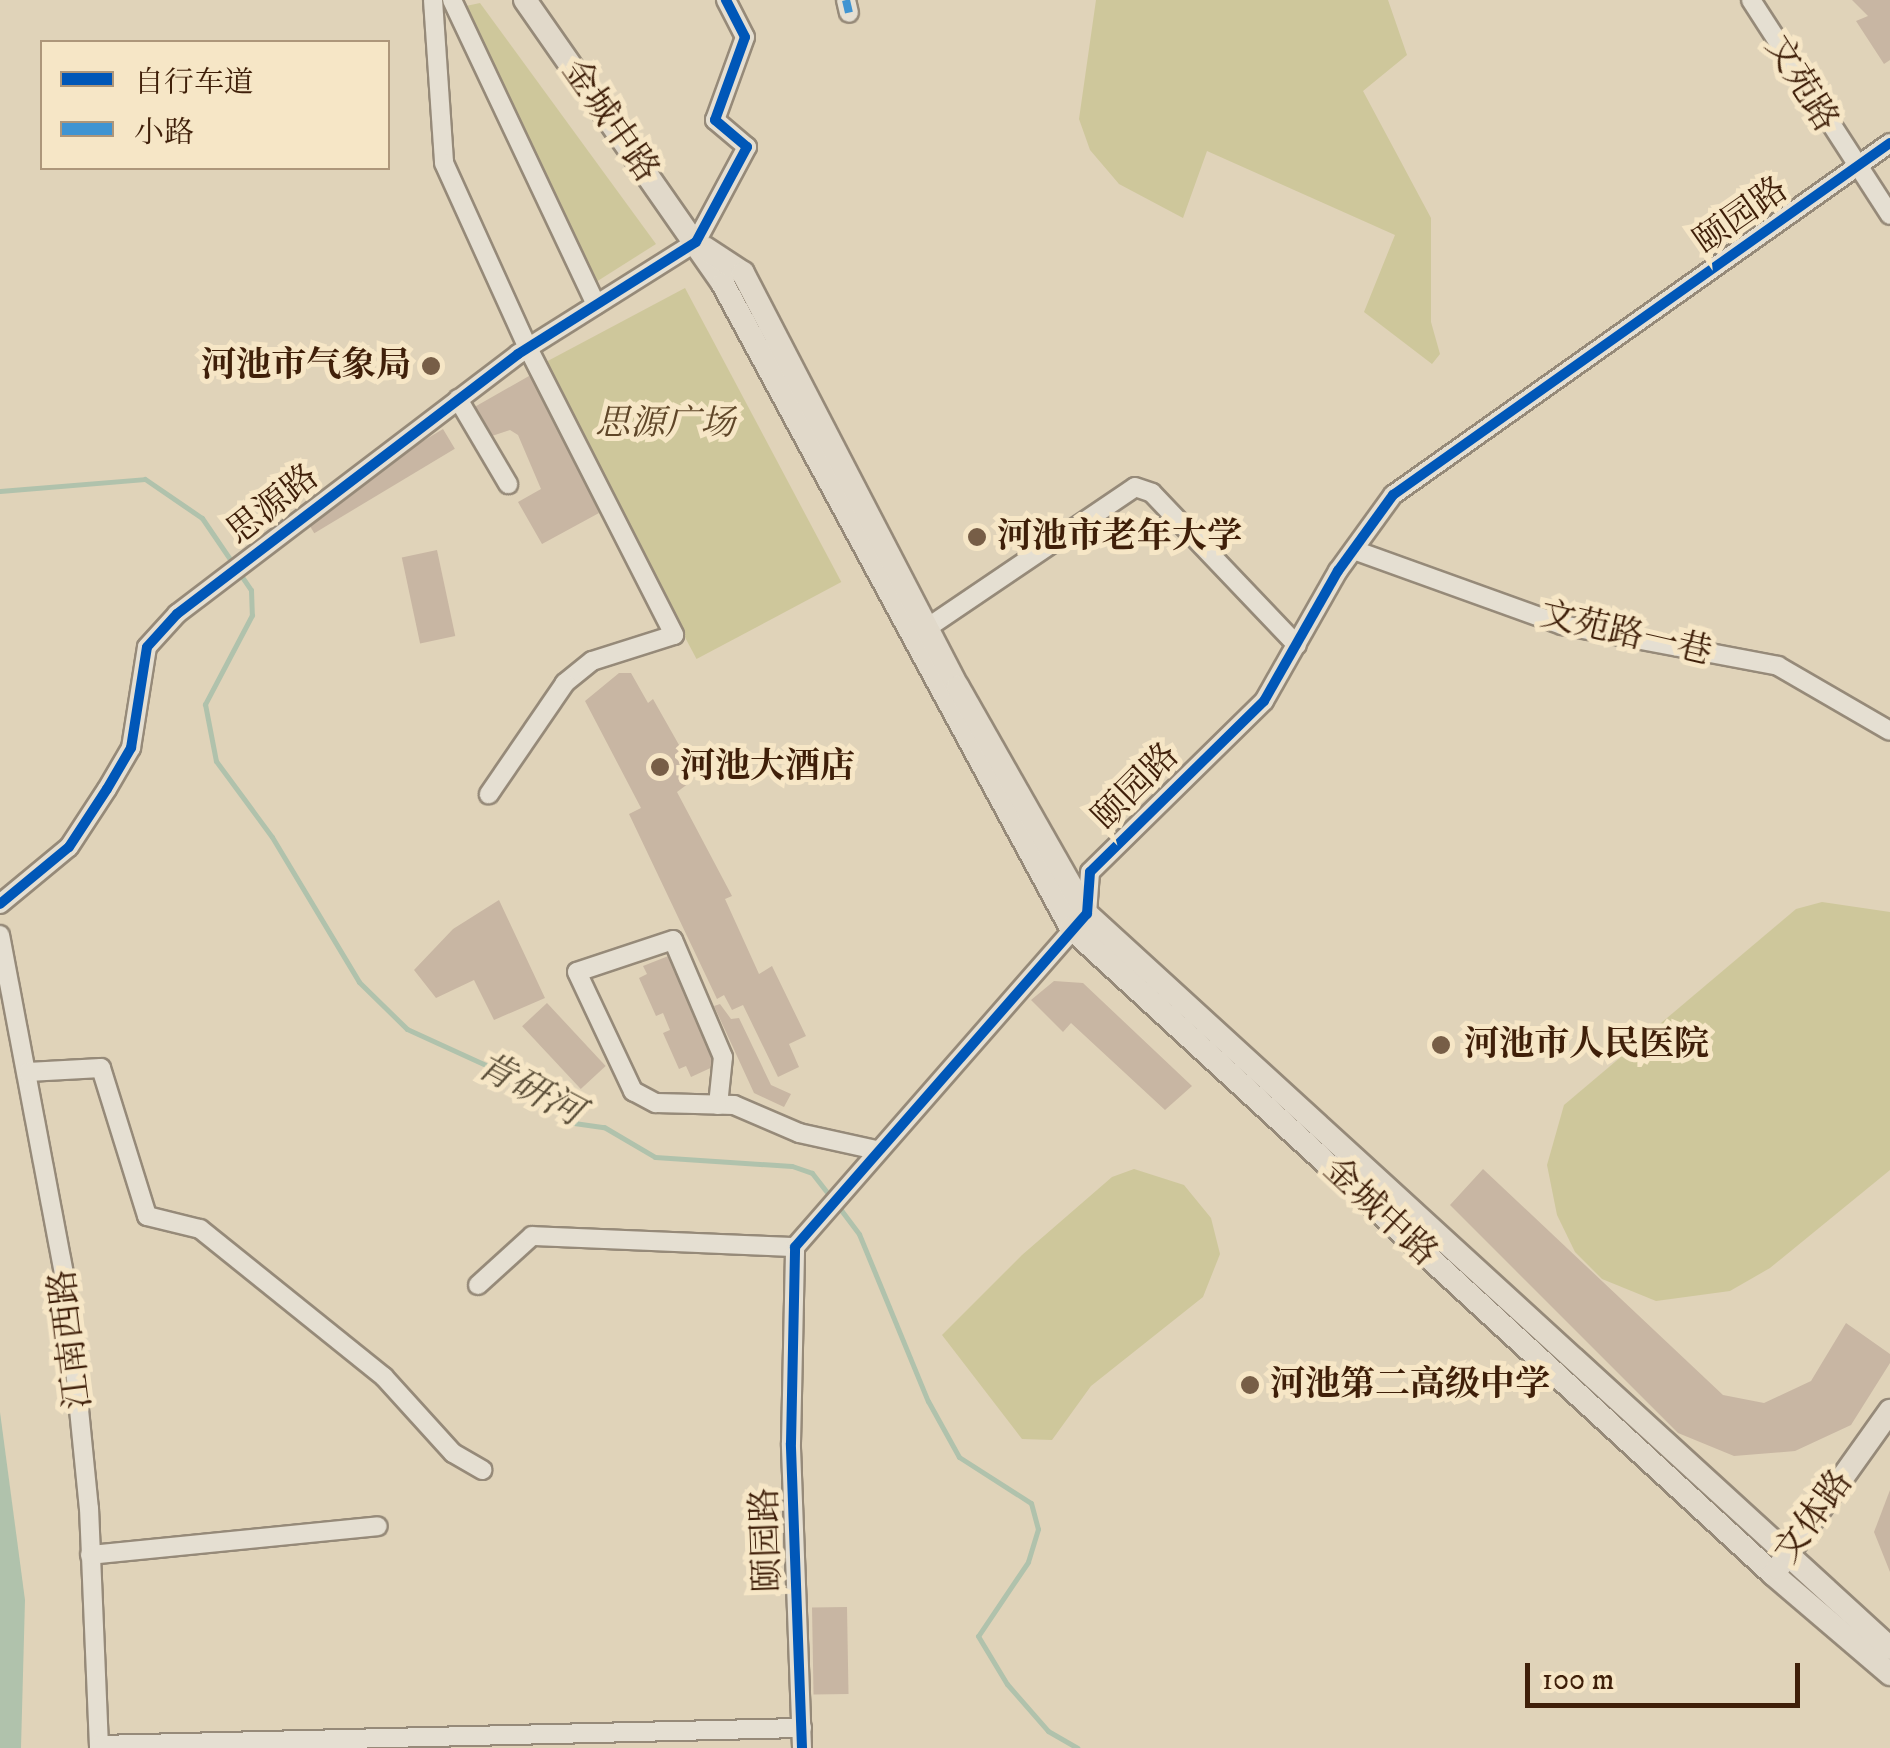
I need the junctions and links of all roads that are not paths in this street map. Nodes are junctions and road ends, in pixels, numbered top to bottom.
1 (432, 0) edge
2 (452, 0) edge
3 (525, 0) edge
4 (726, 0) edge
5 (1750, 0) edge
6 (1890, 143) edge
7 (1854, 169) junction
8 (1890, 215) edge
9 (696, 242) junction
10 (596, 305) junction
11 (528, 348) junction
12 (458, 399) junction
13 (508, 484) dead end
14 (1354, 550) junction
15 (927, 628) junction
16 (1297, 645) junction
17 (949, 691) junction
18 (1890, 731) edge
19 (489, 794) dead end
20 (0, 904) edge
21 (1079, 921) junction
22 (0, 935) edge
23 (28, 1072) junction
24 (718, 1105) junction
25 (876, 1150) junction
26 (795, 1247) junction
27 (478, 1285) dead end
28 (1890, 1411) edge
29 (482, 1470) dead end
30 (378, 1526) dead end
31 (90, 1556) junction
32 (1779, 1566) junction
33 (1890, 1648) edge
34 (1890, 1674) edge
35 (802, 1728) junction
36 (684, 1739) edge
37 (470, 1742) edge
38 (99, 1746) edge
39 (159, 1746) edge
40 (802, 1748) edge

1 - 11 street
2 - 10 street
3 - 9 main road, 金城中路
4 - 9 street
5 - 7 street, 文苑路
6 - 7 street, 颐园路
7 - 8 street, 文苑路
7 - 14 street, 颐园路
9 - 10 street, 思源路
9 - 15 main road
9 - 17 main road
10 - 11 street, 思源路
11 - 12 street, 思源路
11 - 19 street
12 - 13 street
12 - 20 street, 思源路
14 - 16 street, 颐园路
14 - 18 street, 文苑路一巷
15 - 16 street
15 - 17 main road
16 - 21 street, 颐园路
17 - 21 main road, 金城中路
21 - 25 street
21 - 32 main road, 金城中路
22 - 23 street, 江南西路
23 - 29 street
23 - 31 street, 江南西路
24 - 24 street
24 - 25 street
25 - 26 street
26 - 27 street
26 - 35 street, 颐园路
28 - 32 main road, 文体路
30 - 31 street
31 - 38 street, 江南西路
32 - 33 main road, 金城中路
32 - 34 main road, 金城中路
35 - 36 street
35 - 40 street, 颐园路
36 - 37 street
37 - 39 street
38 - 39 street

